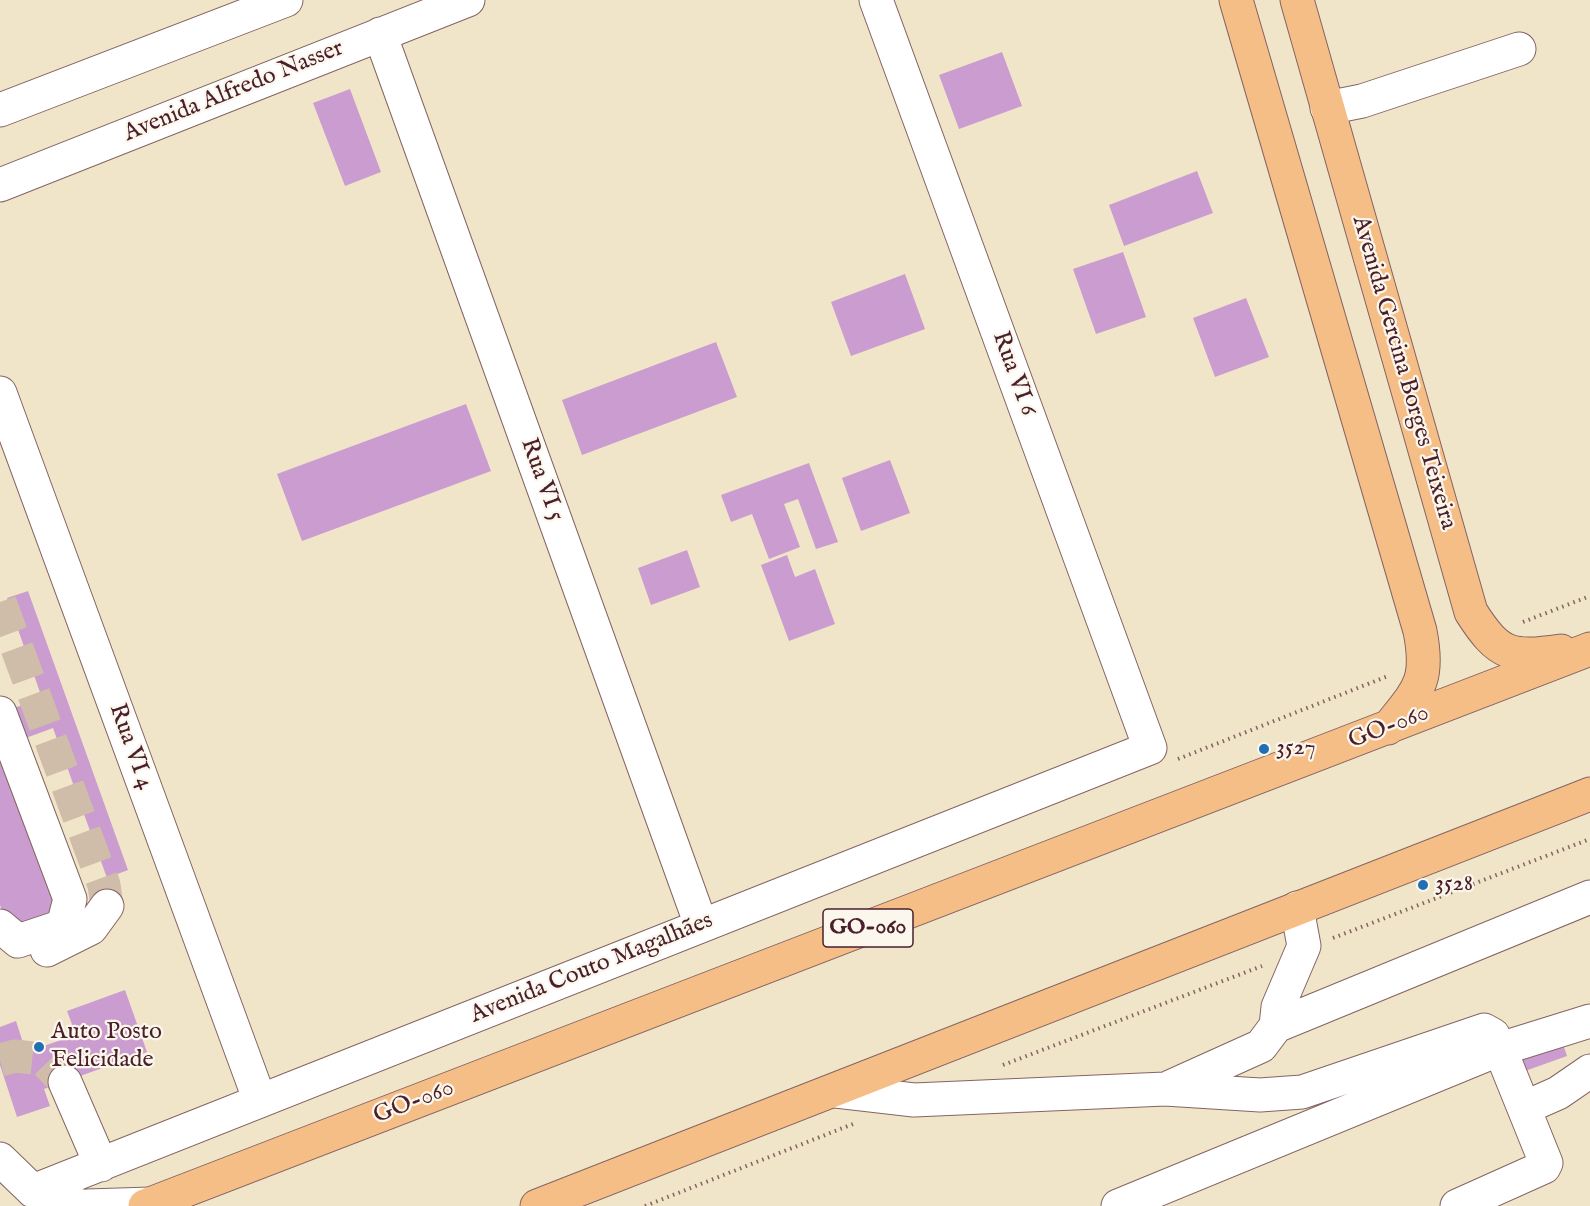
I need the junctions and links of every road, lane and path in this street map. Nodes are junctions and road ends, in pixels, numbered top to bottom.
1 (286, 0) edge
2 (468, 0) edge
3 (876, 0) edge
4 (1236, 0) edge
5 (1297, 0) edge
6 (380, 34) junction
7 (1519, 49) dead end
8 (1327, 108) junction
9 (0, 110) edge
10 (0, 185) edge
11 (0, 393) edge
12 (1590, 648) edge
13 (0, 713) edge
14 (1387, 728) junction
15 (1150, 748) joint
16 (1590, 794) edge
17 (1590, 839) edge
18 (1590, 897) edge
19 (107, 906) dead end
20 (1297, 908) junction
21 (701, 926) junction
22 (16, 942) edge
23 (1302, 950) junction
24 (1590, 1021) edge
25 (1276, 1026) junction
26 (1500, 1049) junction
27 (995, 1068) dead end
28 (1590, 1071) edge
29 (64, 1082) tunnel mouth
30 (1165, 1089) junction
31 (836, 1090) junction
32 (260, 1101) junction
33 (1524, 1107) junction
34 (860, 1121) dead end
35 (0, 1159) edge
36 (101, 1165) junction
37 (33, 1191) junction
38 (148, 1205) edge
39 (81, 1206) edge
40 (87, 1206) edge
41 (537, 1206) edge
42 (645, 1206) edge
43 (1118, 1206) edge
44 (1457, 1206) edge

1 - 9 street
2 - 6 street, Avenida Alfredo Nasser
3 - 15 street, Rua VI 6
4 - 14 main road
5 - 8 main road, Avenida Gercina Borges Teixeira
6 - 10 street, Avenida Alfredo Nasser
6 - 21 street, Rua VI 5
7 - 8 street
8 - 12 main road, Avenida Gercina Borges Teixeira
11 - 32 street, Rua VI 4
12 - 14 main road, GO-060 / GO-060
13 - 22 street
14 - 38 main road, GO-060 / GO-060
15 - 21 street, Avenida Couto Magalhães
16 - 20 main road
17 - 23 path
18 - 25 street
19 - 22 street
20 - 23 street
20 - 31 main road
21 - 32 street, Avenida Couto Magalhães
23 - 25 street
23 - 27 path
24 - 26 street
25 - 30 street
26 - 30 street
26 - 33 street
26 - 43 street
28 - 33 street
29 - 36 street
30 - 31 street
31 - 41 main road
32 - 36 street, Avenida Couto Magalhães
33 - 44 street
34 - 42 path
35 - 37 street
36 - 37 street, Avenida Couto Magalhães
37 - 39 street
38 - 40 street

